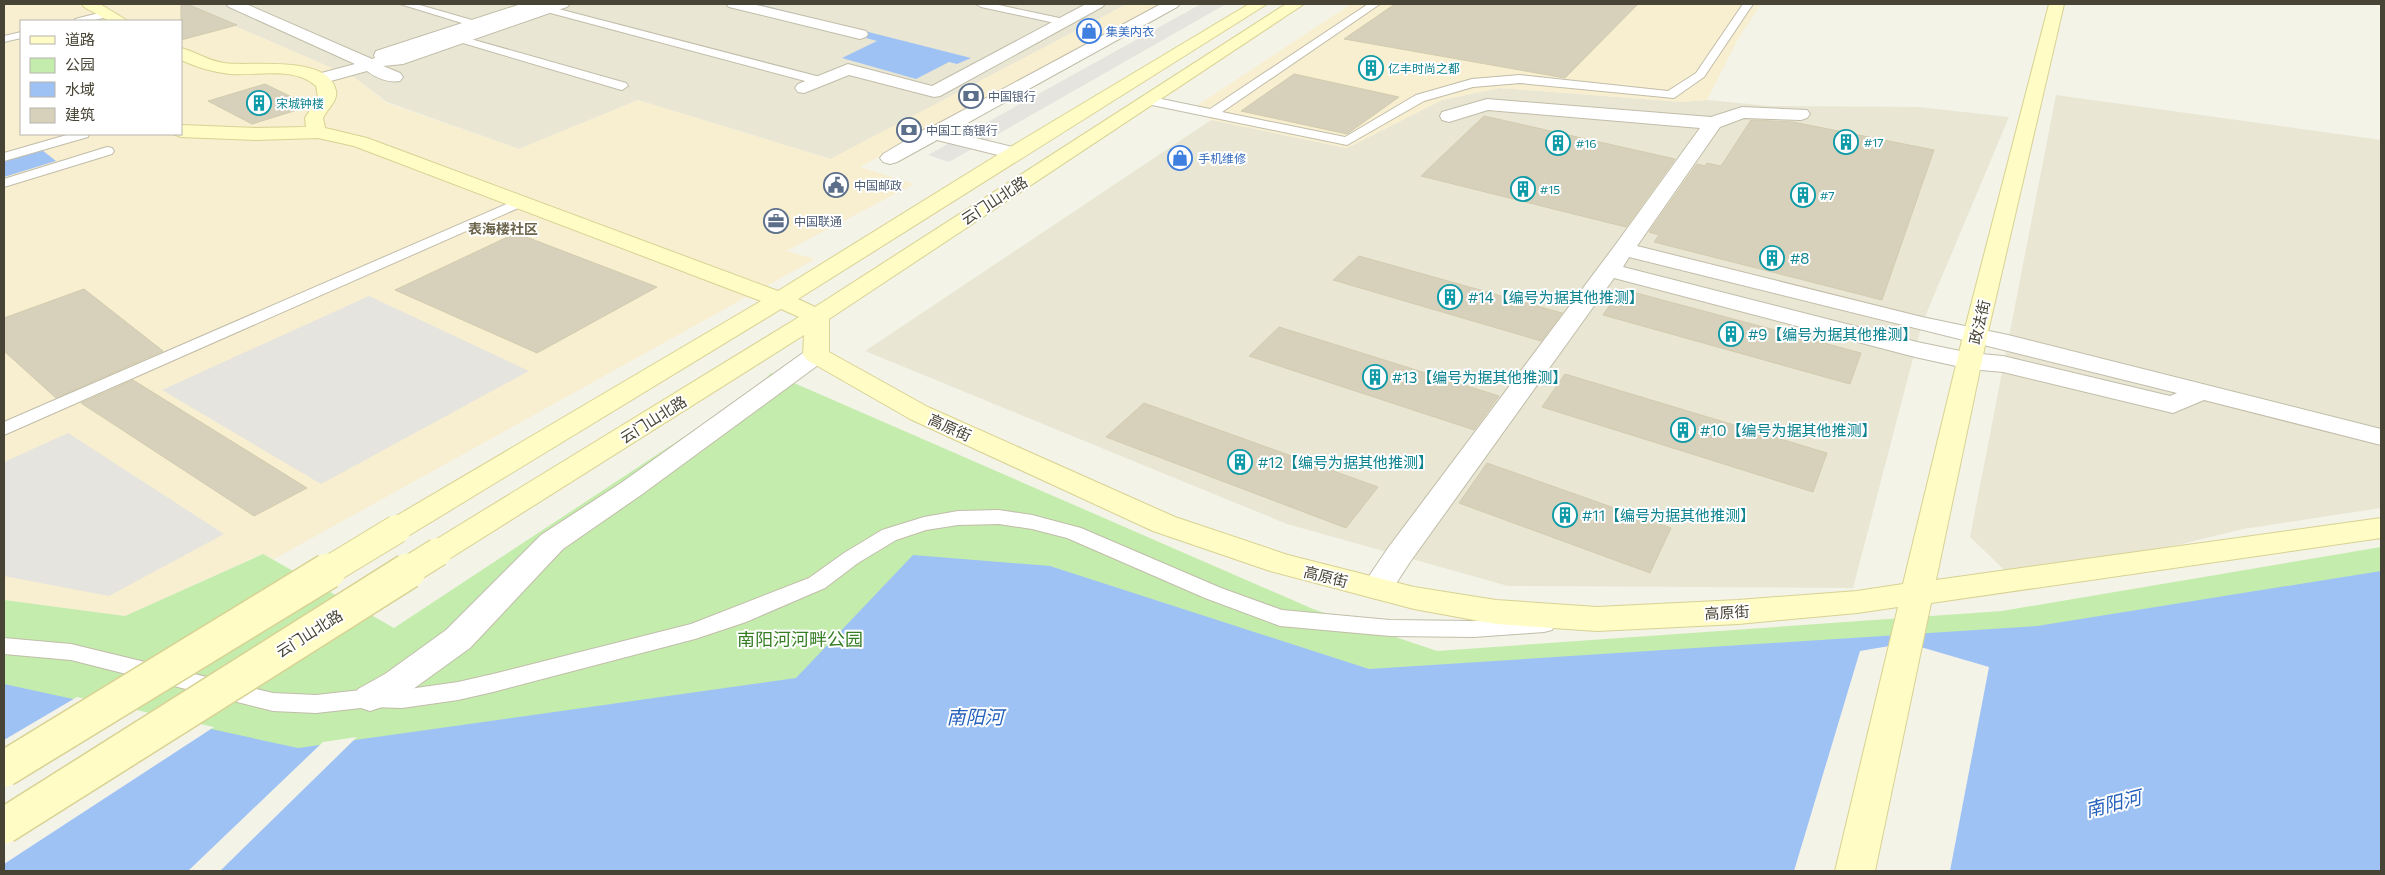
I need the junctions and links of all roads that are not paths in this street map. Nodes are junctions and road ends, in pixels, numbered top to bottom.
1 (89, 4) edge
2 (235, 4) edge
3 (405, 4) edge
4 (734, 4) edge
5 (981, 4) edge
6 (1172, 4) edge
7 (1259, 4) edge
8 (1296, 4) edge
9 (1375, 4) edge
10 (1748, 4) edge
11 (2057, 4) edge
12 (548, 5) edge
13 (1103, 10) edge
14 (113, 18) edge
15 (90, 20) edge
16 (1142, 20) junction
17 (1064, 22) junction
18 (475, 24) junction
19 (860, 34) dead end
20 (20, 35) edge
21 (460, 38) junction
22 (4, 39) edge
23 (188, 57) edge
24 (377, 62) junction
25 (182, 75) edge
26 (394, 77) dead end
27 (320, 79) junction
28 (820, 81) junction
29 (622, 86) dead end
30 (804, 88) dead end
31 (1147, 100) junction
32 (1212, 113) junction
33 (1801, 114) dead end
34 (1449, 116) dead end
35 (1713, 123) junction
36 (182, 131) edge
37 (318, 132) junction
38 (932, 133) junction
39 (80, 135) edge
40 (107, 151) dead end
41 (1014, 153) junction
42 (4, 157) edge
43 (890, 158) dead end
44 (4, 182) edge
45 (518, 202) junction
46 (1624, 249) junction
47 (1609, 270) junction
48 (780, 300) junction
49 (817, 316) junction
50 (1975, 336) junction
51 (816, 355) junction
52 (1970, 361) junction
53 (2201, 392) junction
54 (4, 429) edge
55 (2381, 437) edge
56 (2381, 528) edge
57 (1378, 588) junction
58 (1918, 594) junction
59 (1597, 619) junction
60 (4, 646) edge
61 (370, 698) junction
62 (4, 769) edge
63 (4, 826) edge
64 (1855, 871) edge

1 - 14 street
2 - 24 street
3 - 18 lane
4 - 19 street
5 - 17 lane
6 - 16 street
7 - 41 street, 云门山北路
8 - 31 street, 云门山北路
9 - 32 lane
10 - 32 lane
11 - 50 street, 政法街
12 - 18 street
12 - 21 street
12 - 28 lane
13 - 16 street
13 - 17 street
14 - 15 lane
16 - 38 street
17 - 28 street
18 - 24 street
20 - 22 lane
21 - 24 street
21 - 29 lane
23 - 25 street
23 - 27 street
24 - 26 street
24 - 27 street
27 - 37 street
28 - 30 street
31 - 32 lane
31 - 49 street, 云门山北路
33 - 35 street
34 - 35 street
35 - 46 street
36 - 37 street
37 - 45 street
38 - 41 street
38 - 43 street
39 - 42 lane
40 - 44 lane
41 - 48 street, 云门山北路
45 - 48 street
45 - 54 lane
46 - 47 street
46 - 50 street
47 - 52 street
47 - 57 street
48 - 49 street
48 - 62 street, 云门山北路, bridge
49 - 51 street
49 - 63 street, 云门山北路, bridge
50 - 52 street, 政法街
50 - 53 street
51 - 57 street, 高原街
51 - 61 street
52 - 53 street
52 - 58 street, 政法街
53 - 55 street
56 - 58 street, 高原街
57 - 59 street, 高原街
58 - 59 street, 高原街
58 - 64 street, 政法街
59 - 61 lane
60 - 61 lane

